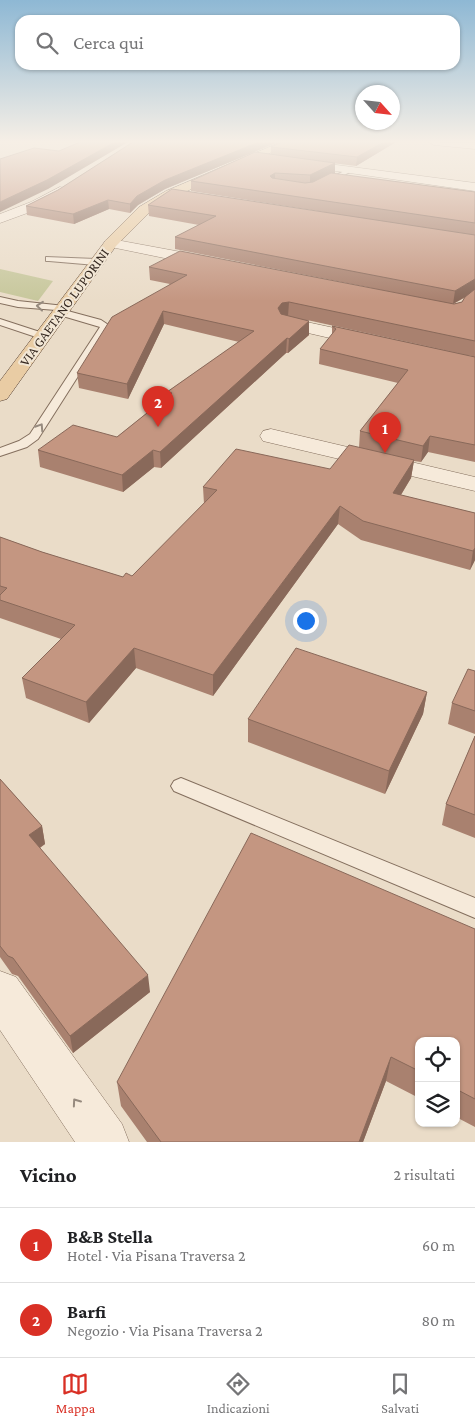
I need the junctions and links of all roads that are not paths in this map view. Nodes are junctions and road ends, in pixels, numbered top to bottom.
1 (53, 195) edge
2 (168, 195) edge
3 (177, 195) edge
4 (198, 199) edge
5 (0, 219) edge
6 (112, 242) junction
7 (49, 259) dead end
8 (96, 262) junction
9 (222, 265) edge
10 (0, 300) edge
11 (60, 310) junction
12 (7, 317) edge
13 (288, 323) edge
14 (42, 336) junction
15 (382, 344) edge
16 (0, 395) edge
17 (271, 436) dead end
18 (0, 452) edge
19 (475, 484) edge
20 (181, 786) dead end
21 (475, 908) edge
22 (0, 992) edge
23 (104, 1142) edge

1 - 5 street
2 - 6 main road, VIA GAETANO LUPORINI
3 - 4 street
6 - 8 main road, VIA GAETANO LUPORINI
6 - 9 street, VIA GAETANO LUPORINI
7 - 8 lane
8 - 11 main road, VIA GAETANO LUPORINI
10 - 12 lane
11 -> 12 lane
11 - 14 main road, VIA GAETANO LUPORINI
18 -> 11 lane
12 - 14 lane
13 - 15 street
14 - 16 main road, VIA GAETANO LUPORINI
17 - 19 street
20 - 21 lane
23 -> 22 street

